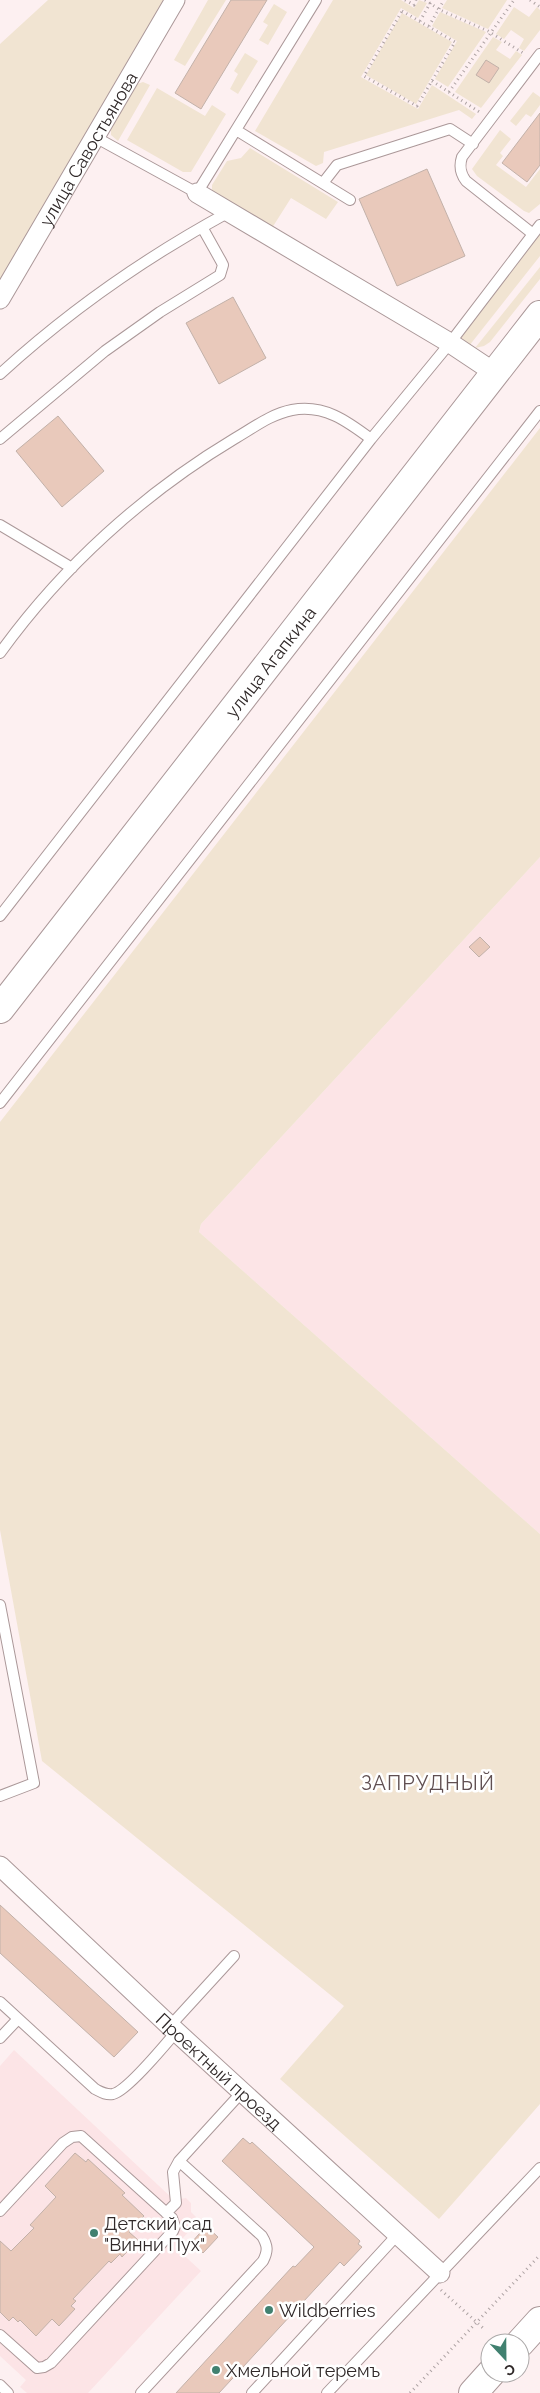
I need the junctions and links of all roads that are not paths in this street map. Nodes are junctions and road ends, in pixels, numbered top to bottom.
1 (175, 0) edge
2 (316, 0) edge
3 (540, 54) edge
4 (236, 130) junction
5 (95, 137) junction
6 (473, 144) junction
7 (323, 183) junction
8 (197, 193) junction
9 (350, 200) dead end
10 (229, 212) junction
11 (540, 225) edge
12 (202, 227) junction
13 (533, 234) junction
14 (0, 299) edge
15 (540, 315) edge
16 (450, 343) junction
17 (495, 372) junction
18 (0, 374) edge
19 (540, 411) edge
20 (0, 439) edge
21 (371, 439) junction
22 (0, 525) edge
23 (72, 568) junction
24 (0, 653) edge
25 (0, 916) edge
26 (0, 1009) edge
27 (0, 1103) edge
28 (0, 1605) edge
29 (4, 1645) edge
30 (0, 1796) edge
31 (0, 1866) edge
32 (234, 1956) dead end
33 (0, 2002) edge
34 (18, 2019) junction
35 (173, 2029) junction
36 (0, 2038) edge
37 (242, 2092) junction
38 (180, 2161) junction
39 (540, 2168) edge
40 (0, 2211) edge
41 (166, 2213) junction
42 (398, 2234) junction
43 (440, 2273) junction
44 (540, 2321) edge
45 (529, 2333) edge
46 (0, 2335) edge
47 (482, 2383) edge
48 (0, 2385) edge
49 (8, 2393) edge
50 (141, 2393) edge
51 (252, 2393) edge
52 (327, 2393) edge
53 (472, 2393) edge

1 - 5 street, улица Савостьянова
2 - 4 lane
3 - 6 lane
4 - 7 lane
4 - 8 lane
5 - 8 lane
5 - 14 street, улица Савостьянова
6 - 7 lane
6 - 13 lane
7 - 9 lane
8 - 10 street
10 - 12 lane
10 - 16 street
11 - 13 lane
12 - 18 lane
12 - 20 lane
13 - 16 lane
15 - 17 main road, улица Агапкина
16 - 17 street
16 - 21 lane
17 - 26 main road, улица Агапкина
19 - 27 lane
21 - 23 lane
21 - 25 lane
22 - 23 lane
23 - 24 lane
28 - 29 lane
29 - 30 lane
31 - 35 street, Проектный проезд
32 - 35 lane
33 - 34 lane
34 - 35 lane
34 - 36 lane
35 - 37 street, Проектный проезд
37 - 38 lane
37 - 42 street, Проектный проезд
38 - 41 lane
38 - 50 lane
39 - 43 lane
40 - 41 lane
41 - 46 lane
42 - 43 street, Проектный проезд
42 - 51 lane
43 - 52 lane
44 - 45 main road
47 - 53 main road
48 - 49 lane

